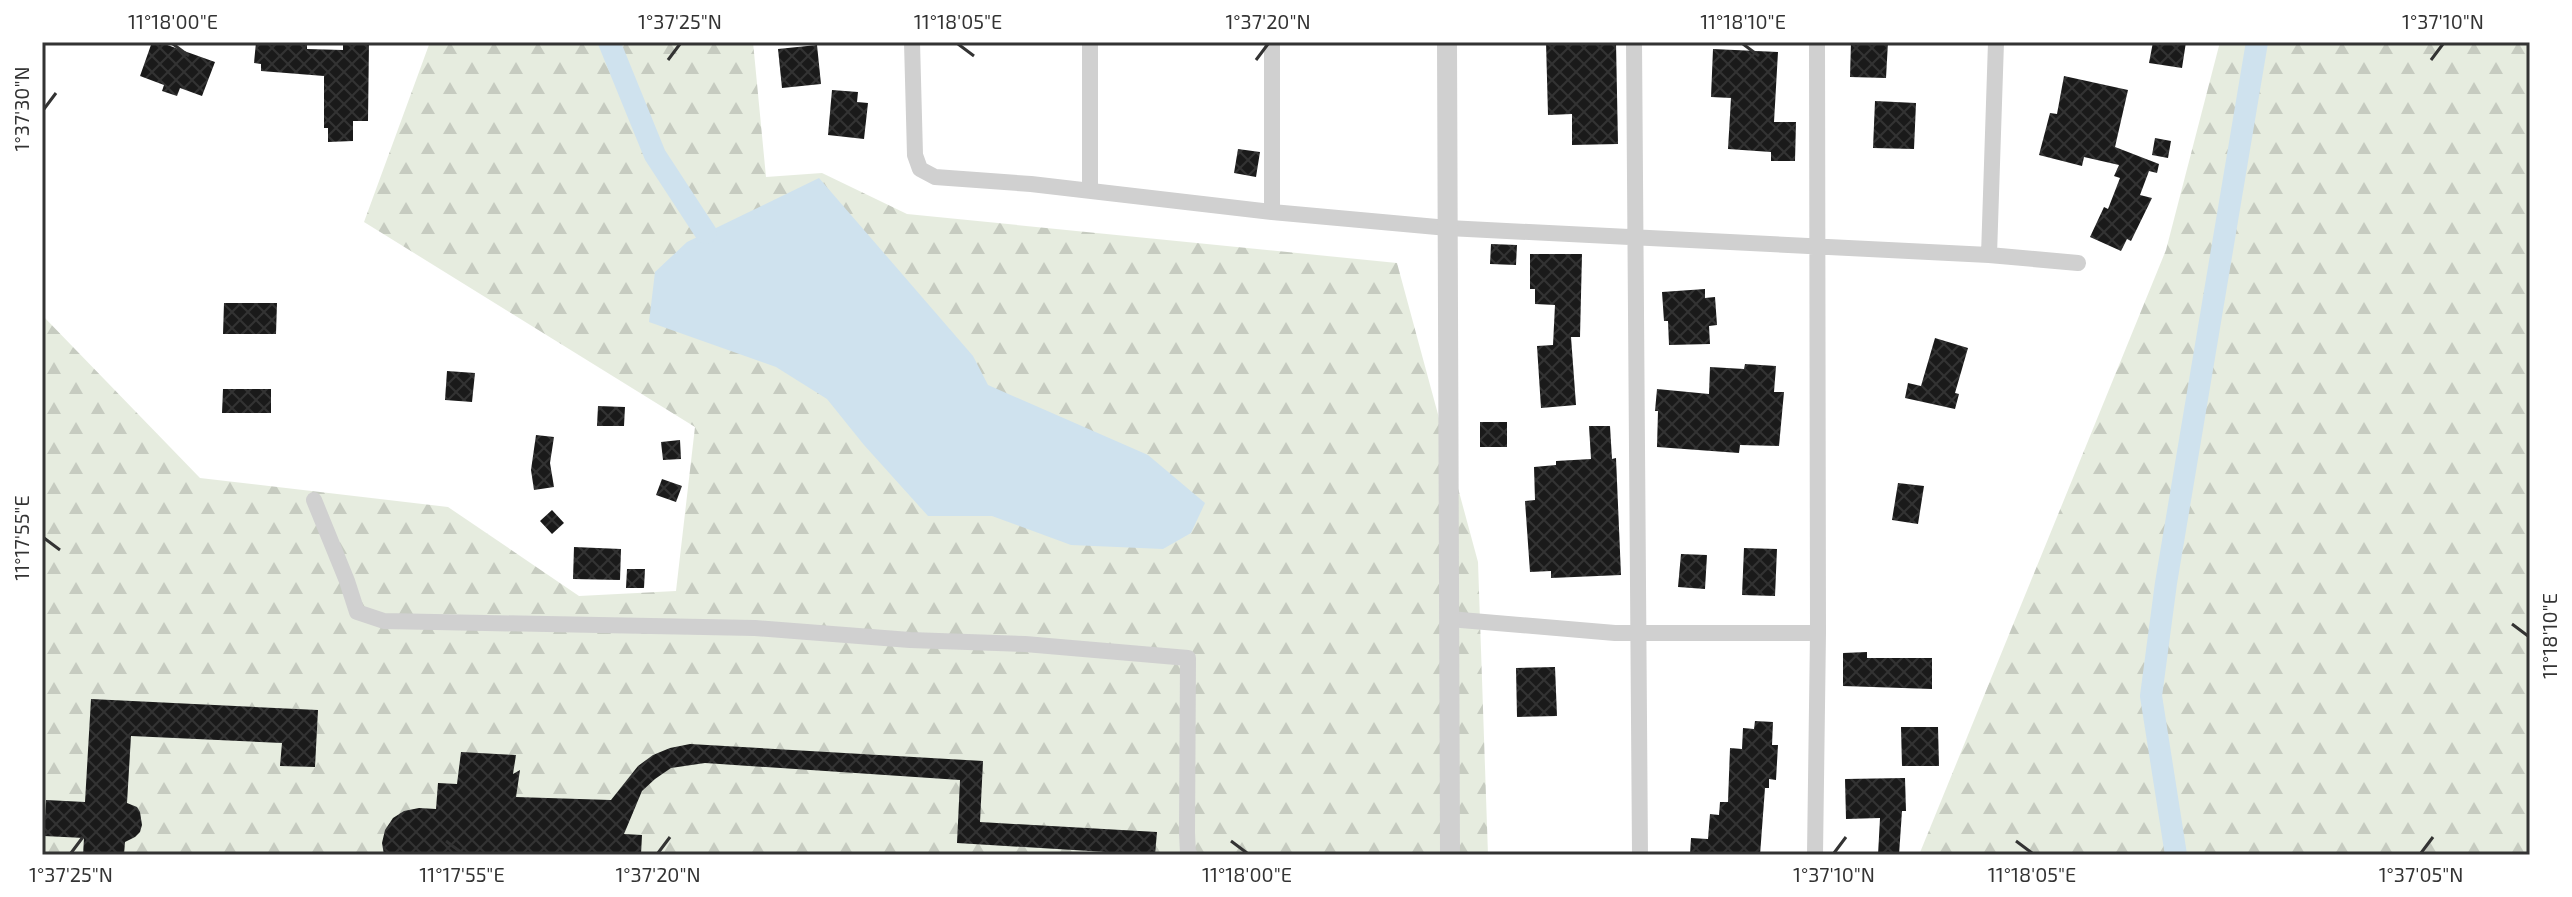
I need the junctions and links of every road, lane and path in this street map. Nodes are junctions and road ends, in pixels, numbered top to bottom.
1 (912, 42) edge
2 (1090, 42) edge
3 (1272, 42) edge
4 (1447, 42) edge
5 (1634, 42) edge
6 (1817, 42) edge
7 (1996, 42) edge
8 (1090, 191) junction
9 (1272, 212) junction
10 (1448, 228) junction
11 (1636, 238) junction
12 (1816, 247) junction
13 (1989, 255) junction
14 (2078, 263) dead end
15 (314, 500) dead end
16 (1449, 522) junction
17 (1449, 619) junction
18 (1638, 633) junction
19 (1818, 633) junction
20 (1190, 855) edge
21 (1448, 855) edge
22 (1640, 855) edge
23 (1815, 855) edge

1 - 8 street
2 - 8 street
3 - 9 street
4 - 10 street
5 - 11 street
6 - 12 street
7 - 13 street
8 - 9 street
9 - 10 street
10 - 11 street
10 - 16 street
11 - 12 street
11 - 18 street
12 - 13 street
12 - 19 street
13 - 14 street
15 - 20 street
16 - 17 street
16 - 21 street
17 - 18 street
17 - 21 street
18 - 19 street
18 - 22 street
19 - 23 street

